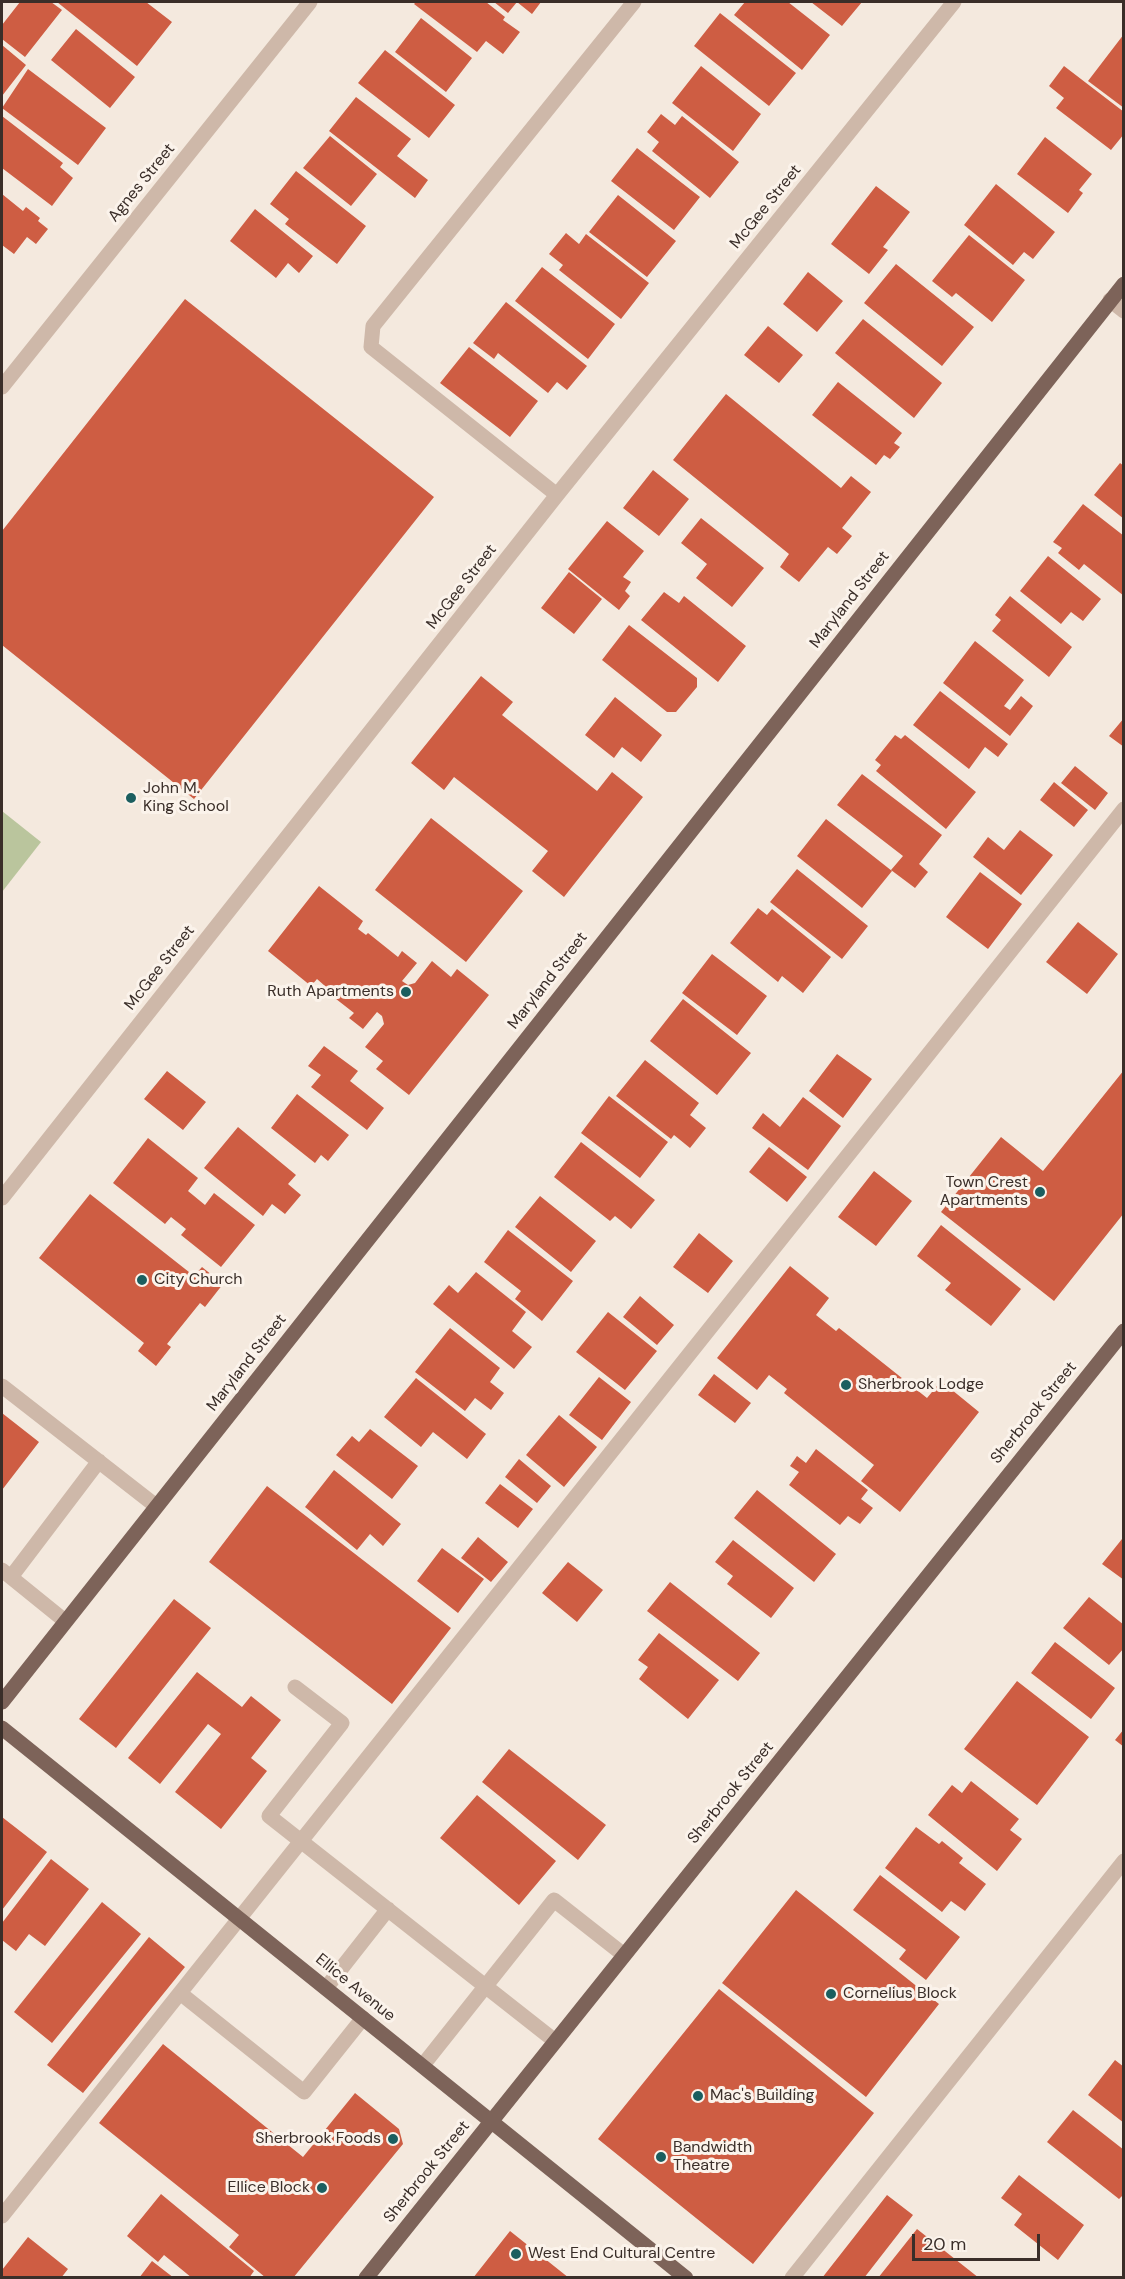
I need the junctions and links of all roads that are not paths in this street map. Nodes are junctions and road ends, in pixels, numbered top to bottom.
1 (310, 2) edge
2 (634, 2) edge
3 (954, 2) edge
4 (1124, 284) edge
5 (1110, 300) junction
6 (1124, 311) edge
7 (2, 387) edge
8 (557, 495) junction
9 (1124, 809) edge
10 (2, 1197) edge
11 (1124, 1331) edge
12 (2, 1386) edge
13 (99, 1461) junction
14 (156, 1506) junction
15 (6, 1573) edge
16 (65, 1621) junction
17 (295, 1687) dead end
18 (2, 1702) edge
19 (2, 1728) edge
20 (302, 1841) junction
21 (1124, 1861) edge
22 (388, 1909) junction
23 (240, 1919) junction
24 (624, 1955) junction
25 (485, 1986) junction
26 (326, 1988) junction
27 (180, 1993) junction
28 (363, 2018) junction
29 (555, 2041) junction
30 (423, 2065) junction
31 (492, 2121) junction
32 (2, 2216) edge
33 (366, 2277) edge
34 (686, 2277) edge
35 (792, 2277) edge

1 - 7 street, Agnes Street
2 - 8 street
3 - 8 street, McGee Street
4 - 5 main road, Maryland Street
5 - 6 street
5 - 14 main road, Maryland Street
8 - 10 street, McGee Street
9 - 20 street
11 - 24 main road, Sherbrook Street
12 - 13 street
13 - 14 street
13 - 15 street
14 - 16 main road, Maryland Street
15 - 16 street
16 - 18 main road, Maryland Street
17 - 20 street
19 - 23 main road, Ellice Avenue
20 - 22 street
20 - 23 street
21 - 35 street
22 - 25 street
22 - 26 street
23 - 26 main road, Ellice Avenue
23 - 27 street
24 - 25 street
24 - 29 main road, Sherbrook Street
25 - 29 street
25 - 30 street
26 - 28 main road, Ellice Avenue
27 - 28 street
27 - 32 street
28 - 30 main road, Ellice Avenue
29 - 31 main road, Sherbrook Street
30 - 31 main road, Ellice Avenue
31 - 33 main road, Sherbrook Street
31 - 34 main road, Ellice Avenue

